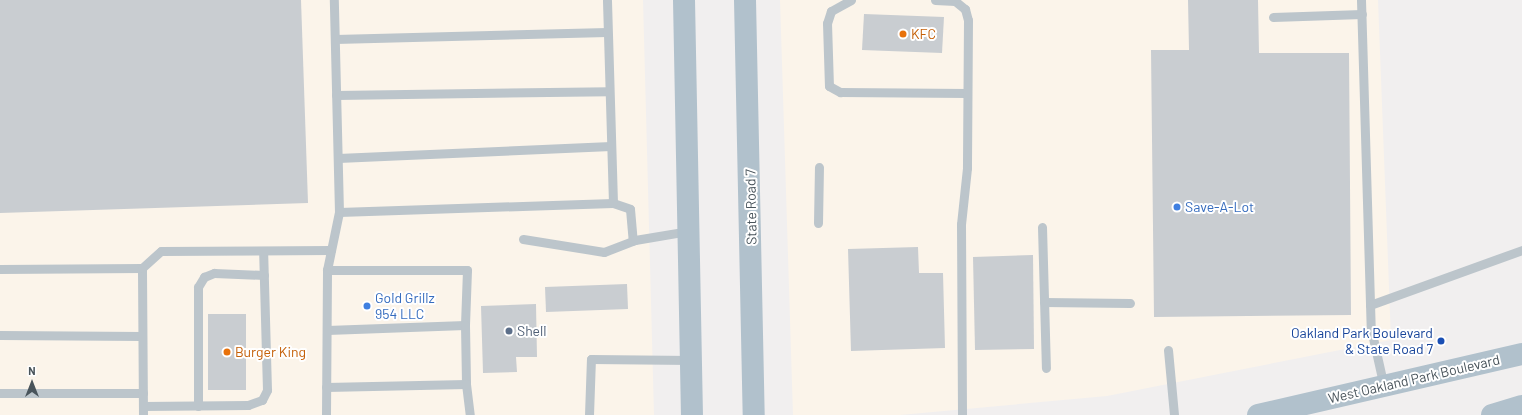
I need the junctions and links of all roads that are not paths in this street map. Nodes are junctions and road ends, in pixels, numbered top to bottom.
1 (334, 0) edge
2 (607, 0) edge
3 (684, 0) edge
4 (745, 0) edge
5 (851, 0) edge
6 (934, 0) edge
7 (1361, 0) edge
8 (1362, 14) junction
9 (1273, 17) dead end
10 (607, 32) junction
11 (335, 39) junction
12 (609, 91) junction
13 (967, 92) junction
14 (336, 95) junction
15 (611, 146) junction
16 (338, 158) junction
17 (819, 167) dead end
18 (613, 203) junction
19 (339, 212) junction
20 (818, 224) dead end
21 (1042, 227) dead end
22 (689, 231) junction
23 (523, 239) dead end
24 (633, 241) junction
25 (263, 250) junction
26 (331, 250) junction
27 (1522, 250) edge
28 (142, 268) junction
29 (0, 269) edge
30 (327, 270) junction
31 (264, 274) junction
32 (1044, 302) junction
33 (1130, 303) dead end
34 (1370, 305) junction
35 (466, 325) junction
36 (327, 330) junction
37 (0, 336) edge
38 (142, 336) junction
39 (1168, 350) dead end
40 (1522, 354) edge
41 (691, 360) junction
42 (1046, 368) dead end
43 (466, 384) junction
44 (326, 387) junction
45 (1384, 387) junction
46 (0, 392) edge
47 (143, 393) junction
48 (198, 406) junction
49 (1522, 406) edge
50 (143, 411) edge
51 (326, 415) edge
52 (470, 415) edge
53 (589, 415) edge
54 (692, 415) edge
55 (754, 415) edge
56 (962, 415) edge
57 (1174, 415) edge
58 (1258, 415) edge
59 (1492, 415) edge

1 - 11 lane
2 - 10 lane
3 - 22 main road
4 - 55 main road, State Road 7
5 - 13 lane
6 - 13 lane
7 - 8 lane
8 - 9 lane
8 - 34 lane
10 - 11 lane
10 - 12 lane
11 - 14 lane
12 - 14 lane
12 - 15 lane
13 - 56 lane
14 - 16 lane
15 - 16 lane
15 - 18 lane
16 - 19 lane
17 - 20 lane
18 - 19 lane
18 - 24 lane
19 - 26 lane
21 - 32 lane
22 - 24 lane
22 - 41 main road
23 - 24 lane
25 - 26 lane
25 - 28 lane
25 - 31 lane
26 - 30 lane
27 - 34 lane
28 - 29 lane
28 - 38 lane
30 - 35 lane
30 - 36 lane
31 - 48 lane
31 - 48 lane
32 - 33 lane
32 - 42 lane
34 - 45 lane
35 - 36 lane
35 - 43 lane
36 - 44 lane
37 - 38 lane
38 - 47 lane
39 - 57 lane
40 - 45 main road, West Oakland Park Boulevard
41 - 53 lane
41 - 54 main road
43 - 44 lane
43 - 52 lane
44 - 51 lane
45 - 58 main road, West Oakland Park Boulevard
46 - 47 lane
47 - 50 lane
48 - 50 lane
49 - 59 main road

